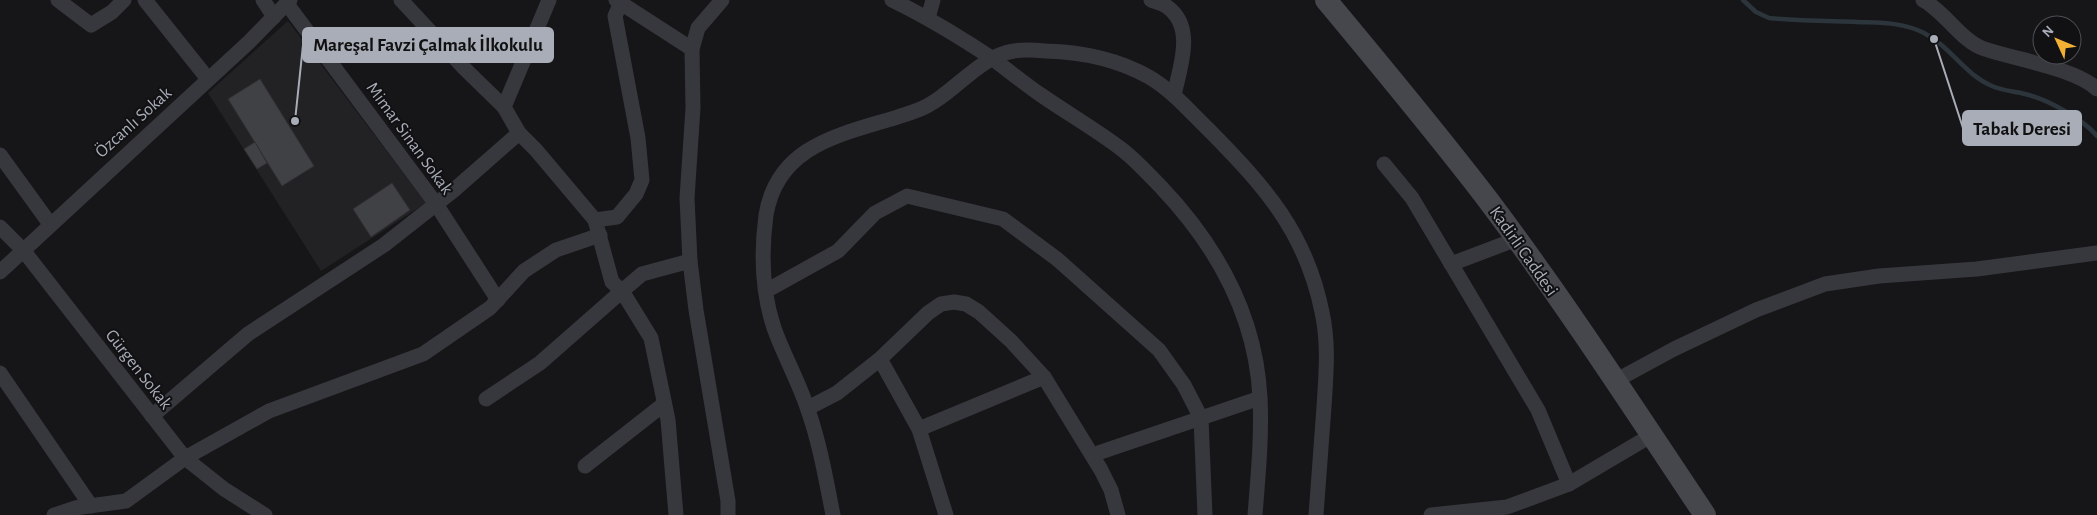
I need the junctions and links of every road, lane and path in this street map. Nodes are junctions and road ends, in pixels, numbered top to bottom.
1 (58, 0) edge
2 (124, 0) edge
3 (145, 0) edge
4 (263, 0) edge
5 (401, 0) edge
6 (549, 0) edge
7 (722, 0) edge
8 (892, 0) edge
9 (933, 0) edge
10 (1151, 0) edge
11 (1326, 0) edge
12 (1923, 0) edge
13 (619, 1) edge
14 (289, 2) edge
15 (274, 16) junction
16 (928, 18) junction
17 (692, 49) junction
18 (992, 59) junction
19 (208, 79) junction
20 (2097, 88) edge
21 (1174, 95) junction
22 (504, 106) junction
23 (519, 133) junction
24 (0, 155) edge
25 (1384, 164) dead end
26 (436, 204) junction
27 (595, 220) junction
28 (50, 224) junction
29 (0, 227) edge
30 (600, 235) junction
31 (1517, 239) junction
32 (23, 250) junction
33 (2097, 254) edge
34 (690, 261) junction
35 (1451, 264) junction
36 (0, 272) edge
37 (622, 291) junction
38 (766, 291) junction
39 (498, 300) junction
40 (880, 359) junction
41 (0, 373) edge
42 (1044, 377) junction
43 (1616, 381) junction
44 (1260, 398) junction
45 (486, 399) dead end
46 (664, 404) junction
47 (808, 408) junction
48 (152, 416) junction
49 (1201, 418) junction
50 (919, 429) junction
51 (1652, 435) junction
52 (1092, 455) junction
53 (184, 458) junction
54 (585, 466) dead end
55 (1569, 484) junction
56 (91, 506) junction
57 (54, 515) edge
58 (265, 515) edge
59 (676, 515) edge
60 (728, 515) edge
61 (833, 515) edge
62 (946, 515) edge
63 (1118, 515) edge
64 (1205, 515) edge
65 (1255, 515) edge
66 (1316, 515) edge
67 (1431, 515) edge
68 (1705, 515) edge

1 - 2 street
3 - 19 street
4 - 15 street
5 - 22 street
6 - 22 street
7 - 17 street
8 - 16 street
9 - 16 street
10 - 21 street
11 - 31 main road, Kadirli Caddesi
12 - 20 street
13 - 17 street
13 - 27 street
14 - 15 street, Özcanlı Sokak
14 - 26 street, Mimar Sinan Sokak
15 - 19 street, Özcanlı Sokak
16 - 18 street
17 - 34 street
18 - 21 street
18 - 38 street
18 - 44 street
19 - 28 street, Özcanlı Sokak
21 - 66 street
22 - 23 street
23 - 26 street
23 - 27 street
24 - 28 street
25 - 35 street
26 - 39 street, Mimar Sinan Sokak
26 - 48 street
27 - 30 street
28 - 32 street, Özcanlı Sokak
29 - 32 street, Gürgen Sokak
30 - 37 street
30 - 39 street
31 - 35 street
31 - 43 main road, Kadirli Caddesi
32 - 36 street, Özcanlı Sokak
32 - 48 street, Gürgen Sokak
33 - 43 street
34 - 37 street
34 - 60 street
35 - 55 street
37 - 45 street
37 - 46 street
38 - 47 street
38 - 49 street
39 - 53 street
40 - 42 street
40 - 47 street
40 - 50 street
41 - 56 street
42 - 50 street
42 - 52 street
43 - 51 main road, Kadirli Caddesi
44 - 49 street
44 - 65 street
46 - 54 street
46 - 59 street
47 - 61 street
48 - 53 street, Gürgen Sokak
49 - 52 street
49 - 64 street
50 - 62 street
51 - 55 street
51 - 68 main road, Kadirli Caddesi
52 - 63 street
53 - 56 street
53 - 58 street, Gürgen Sokak
55 - 67 street
56 - 57 street

